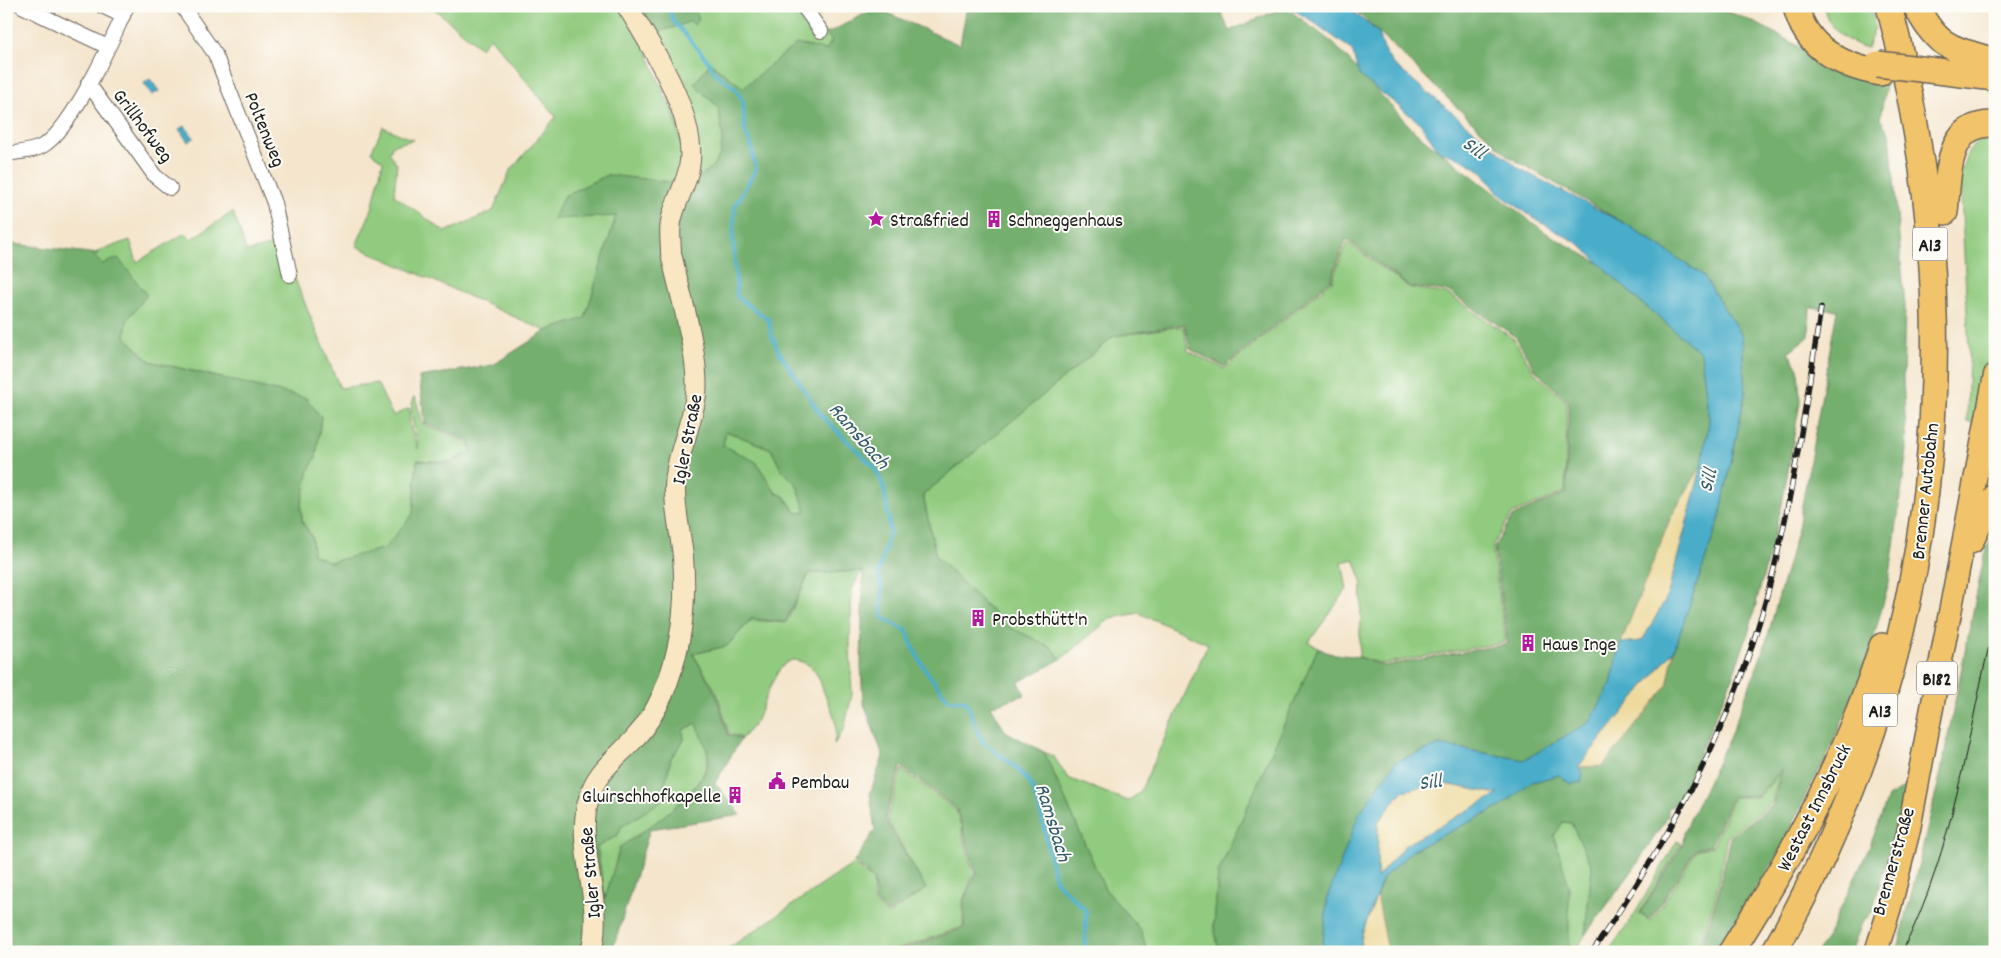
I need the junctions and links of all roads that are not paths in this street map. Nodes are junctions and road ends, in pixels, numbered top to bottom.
1 (22, 6) edge
2 (102, 6) edge
3 (182, 6) edge
4 (627, 6) edge
5 (803, 6) edge
6 (1796, 6) edge
7 (1804, 6) edge
8 (1889, 6) edge
9 (1905, 6) edge
10 (1916, 6) edge
11 (125, 11) edge
12 (821, 31) dead end
13 (108, 47) junction
14 (1995, 65) edge
15 (1879, 68) junction
16 (1938, 76) junction
17 (88, 83) junction
18 (1995, 86) edge
19 (1995, 124) edge
20 (6, 154) edge
21 (170, 188) dead end
22 (1945, 212) junction
23 (290, 275) dead end
24 (1995, 375) edge
25 (1931, 451) junction
26 (1988, 453) edge
27 (1995, 495) edge
28 (1956, 588) junction
29 (1919, 770) junction
30 (592, 952) edge
31 (1731, 952) edge
32 (1774, 952) edge
33 (1793, 952) edge
34 (1864, 952) edge
35 (1876, 952) edge

1 - 13 street
2 - 11 street, Grillhofweg
3 - 23 street, Poltenweg
4 - 30 main road, Igler Straße
5 - 12 street
6 - 15 highway
7 - 15 highway
8 - 25 highway, Brenner Autobahn / A13
9 - 22 highway, Brenner Autobahn / A13
10 - 14 highway
11 - 13 street, Grillhofweg
13 - 17 street, Grillhofweg
14 - 16 highway
15 - 16 highway
16 - 18 highway
17 - 20 street, Grillhofweg
17 - 21 street, Grillhofweg
19 - 22 highway
22 - 33 highway, Brenner Autobahn / A13
24 - 26 main road, B182
25 - 31 highway, Westast Innsbruck / A13
25 - 32 highway, Brenner Autobahn / A13
26 - 28 main road, B182
27 - 28 main road, B182
28 - 29 main road, Brennerstraße / B182
29 - 34 main road, Brennerstraße / B182
29 - 35 main road, Brennerstraße / B182

